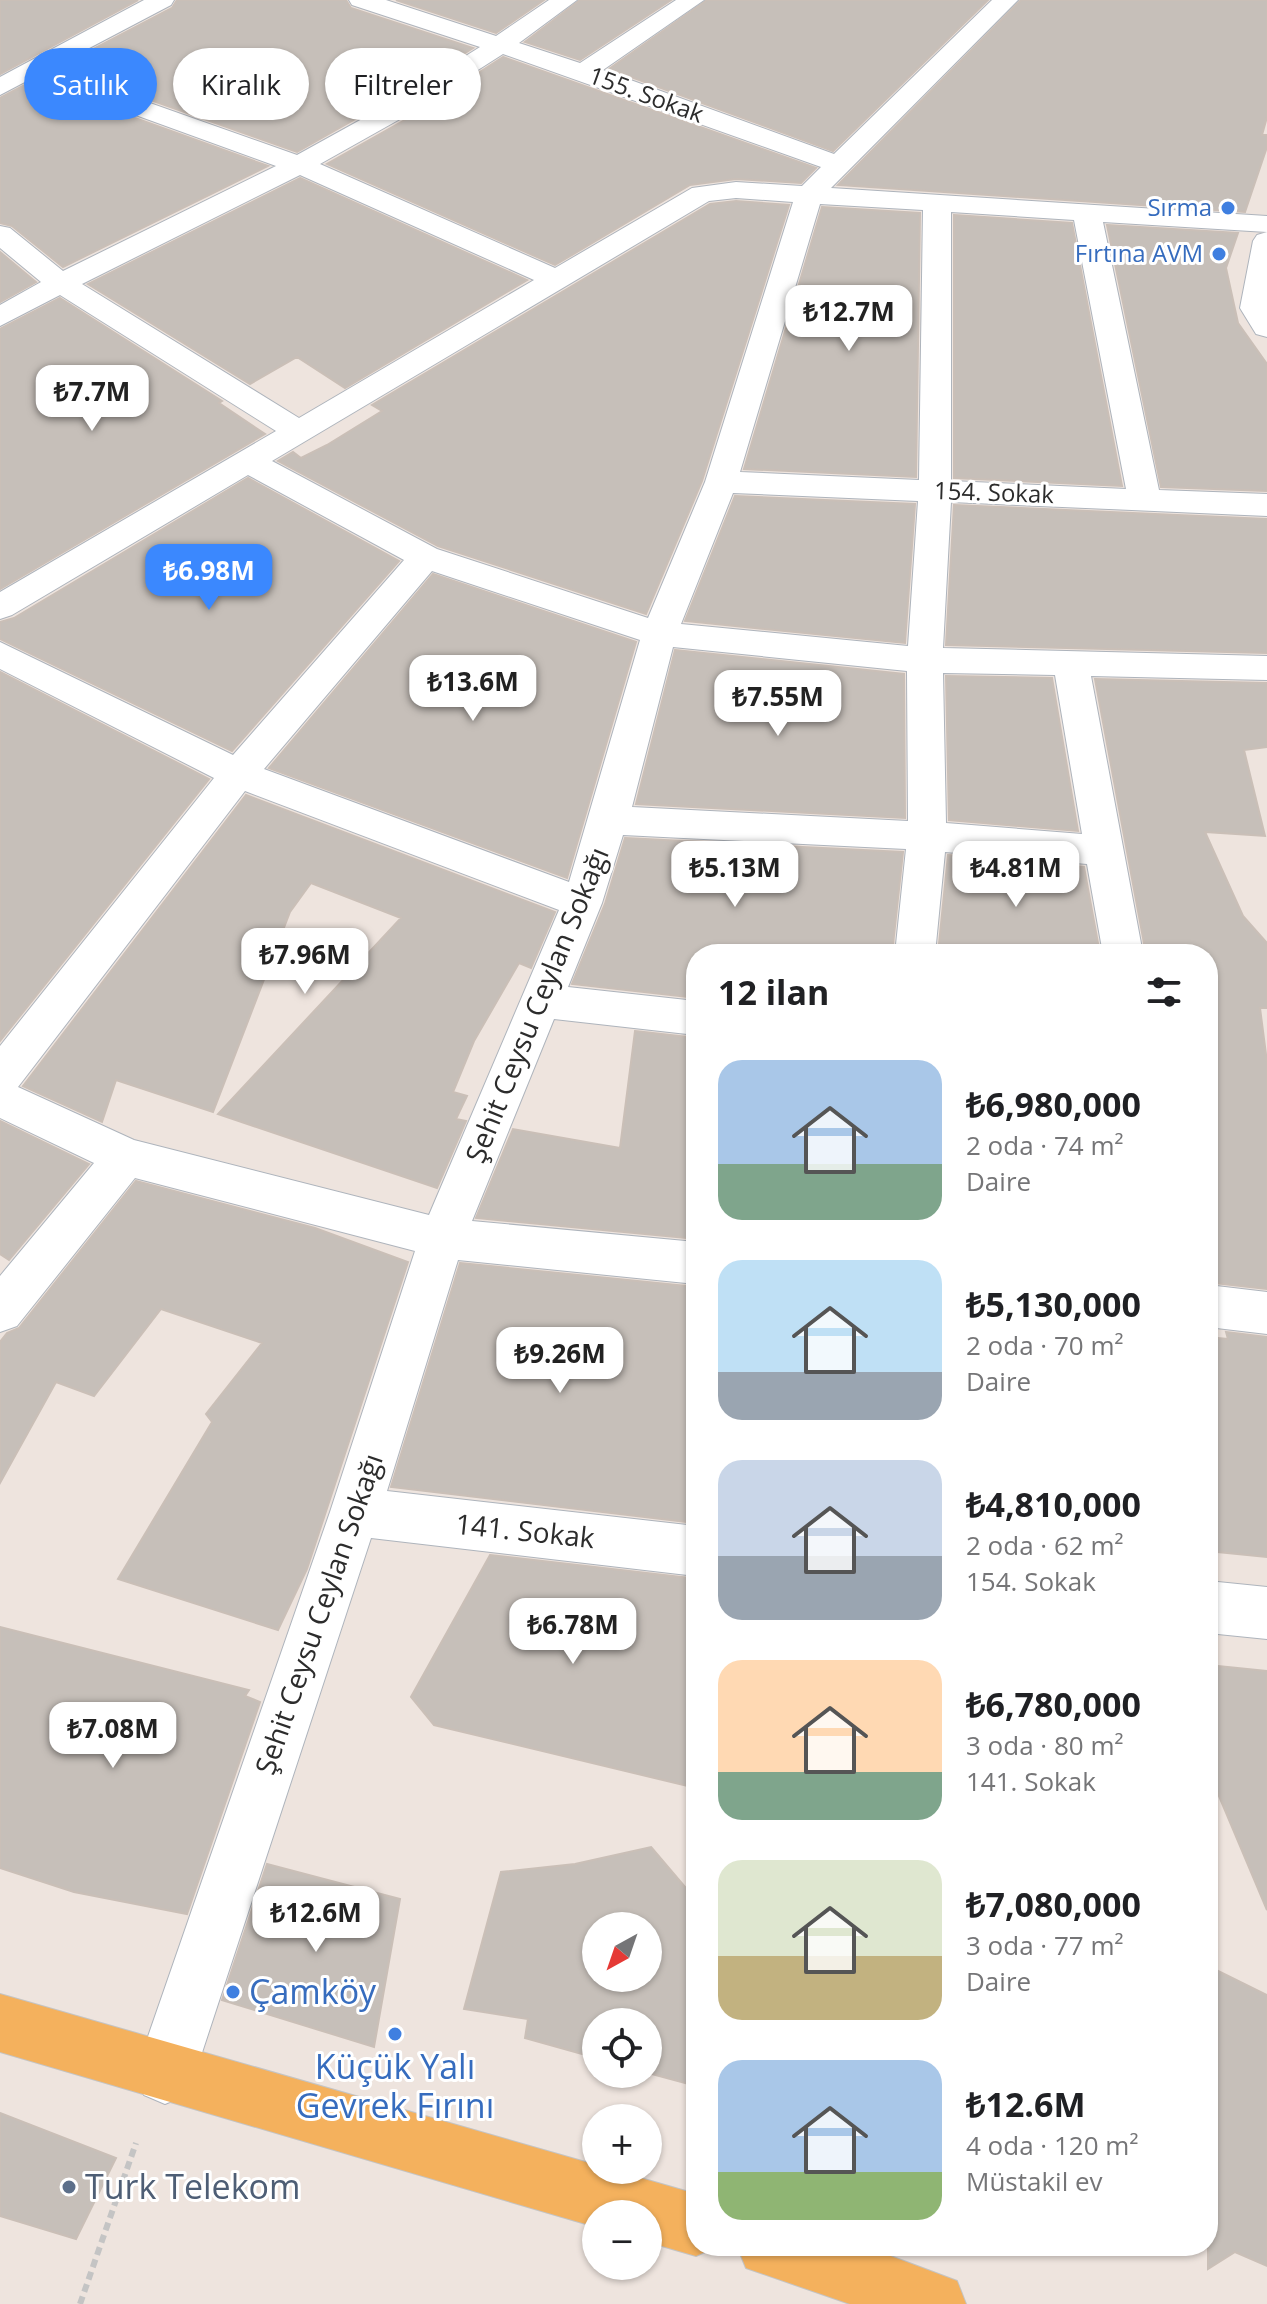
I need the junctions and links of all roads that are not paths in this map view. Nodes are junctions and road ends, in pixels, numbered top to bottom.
1 (162, 0) edge
2 (361, 0) edge
3 (565, 0) edge
4 (640, 0) edge
5 (992, 4) edge
6 (683, 6) edge
7 (502, 45) junction
8 (70, 48) edge
9 (0, 55) edge
10 (24, 65) edge
11 (24, 72) edge
12 (583, 72) junction
13 (0, 87) edge
14 (157, 114) edge
15 (299, 165) junction
16 (823, 179) junction
17 (937, 203) junction
18 (1087, 213) junction
19 (1267, 224) edge
20 (0, 234) edge
21 (1267, 241) edge
22 (555, 279) junction
23 (59, 282) junction
24 (0, 317) edge
25 (1267, 328) edge
26 (301, 433) junction
27 (249, 462) junction
28 (721, 482) junction
29 (935, 491) junction
30 (1144, 498) junction
31 (1267, 505) edge
32 (425, 557) junction
33 (0, 607) edge
34 (659, 634) junction
35 (0, 654) edge
36 (925, 660) junction
37 (1071, 665) junction
38 (1267, 668) edge
39 (238, 774) junction
40 (609, 820) junction
41 (927, 836) junction
42 (1104, 851) junction
43 (582, 903) junction
44 (916, 944) edge
45 (1121, 944) edge
46 (544, 1001) junction
47 (686, 1017) edge
48 (0, 1078) edge
49 (0, 1098) edge
50 (126, 1157) junction
51 (442, 1238) junction
52 (686, 1262) edge
53 (3, 1302) edge
54 (1218, 1307) edge
55 (1267, 1313) edge
56 (355, 1512) junction
57 (686, 1550) edge
58 (1218, 1608) edge
59 (1267, 1613) edge
60 (0, 2023) edge
61 (165, 2074) junction
62 (686, 2222) edge
63 (804, 2256) edge
64 (934, 2304) edge

1 - 8 street
2 - 7 street, 155. Sokak
3 - 7 street
4 - 6 street
5 - 16 street, Şehit Ceysu Ceylan Sokağı
6 - 12 street
7 - 12 street, 155. Sokak
7 - 15 street
9 - 10 street
11 - 13 street
12 - 16 street, 155. Sokak
14 - 15 street
15 - 22 street
15 - 23 street
16 - 17 street, 155. Sokak
16 - 22 street
16 - 28 street, Şehit Ceysu Ceylan Sokağı
17 - 18 street, 155. Sokak
17 - 29 street
18 - 19 street, 155. Sokak
18 - 30 street
20 - 23 street
21 - 25 street
22 - 26 street
23 - 24 street
23 - 26 street
26 - 27 street
27 - 32 street
27 - 33 street
28 - 29 street, 154. Sokak
28 - 34 street, Şehit Ceysu Ceylan Sokağı
29 - 30 street, 154. Sokak
29 - 36 street
30 - 31 street, 154. Sokak
32 - 34 street
32 - 39 street
34 - 36 street
34 - 40 street, Şehit Ceysu Ceylan Sokağı
35 - 39 street
36 - 37 street
36 - 41 street
37 - 38 street
37 - 42 street
39 - 43 street
39 - 48 street
40 - 41 street
40 - 43 street, Şehit Ceysu Ceylan Sokağı
41 - 42 street
41 - 44 street
42 - 45 street
43 - 46 street, Şehit Ceysu Ceylan Sokağı
46 - 47 street
46 - 51 street, Şehit Ceysu Ceylan Sokağı
49 - 50 street
50 - 51 street
50 - 53 street
51 - 52 street
51 - 56 street, Şehit Ceysu Ceylan Sokağı
54 - 55 street
56 - 57 street, 141. Sokak
56 - 61 street, Şehit Ceysu Ceylan Sokağı
58 - 59 street
60 - 61 main road
61 - 62 main road
63 - 64 main road

